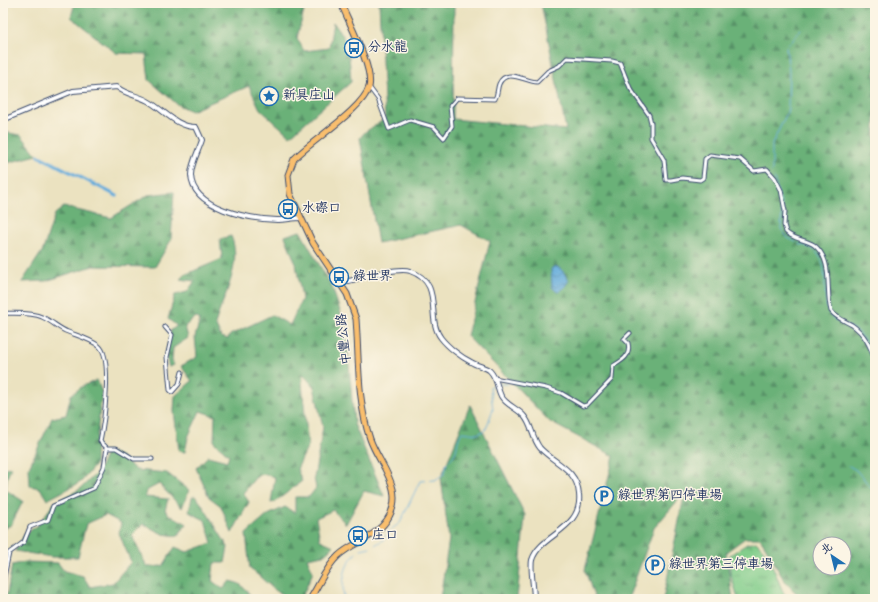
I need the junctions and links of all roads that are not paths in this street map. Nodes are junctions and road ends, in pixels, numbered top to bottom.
1 (341, 3) edge
2 (369, 87) junction
3 (3, 120) edge
4 (301, 218) junction
5 (340, 283) junction
6 (3, 313) edge
7 (165, 327) dead end
8 (630, 333) dead end
9 (875, 360) edge
10 (182, 372) dead end
11 (494, 378) junction
12 (107, 448) junction
13 (152, 459) dead end
14 (3, 594) edge
15 (310, 599) edge
16 (534, 599) edge

1 - 2 main road
2 - 4 main road, 中豐公路
2 - 9 street
3 - 4 street
4 - 5 main road, 中豐公路
5 - 11 street
5 - 15 main road, 中豐公路
6 - 12 street
7 - 10 street
8 - 11 street
11 - 16 street
12 - 13 street
12 - 14 street

